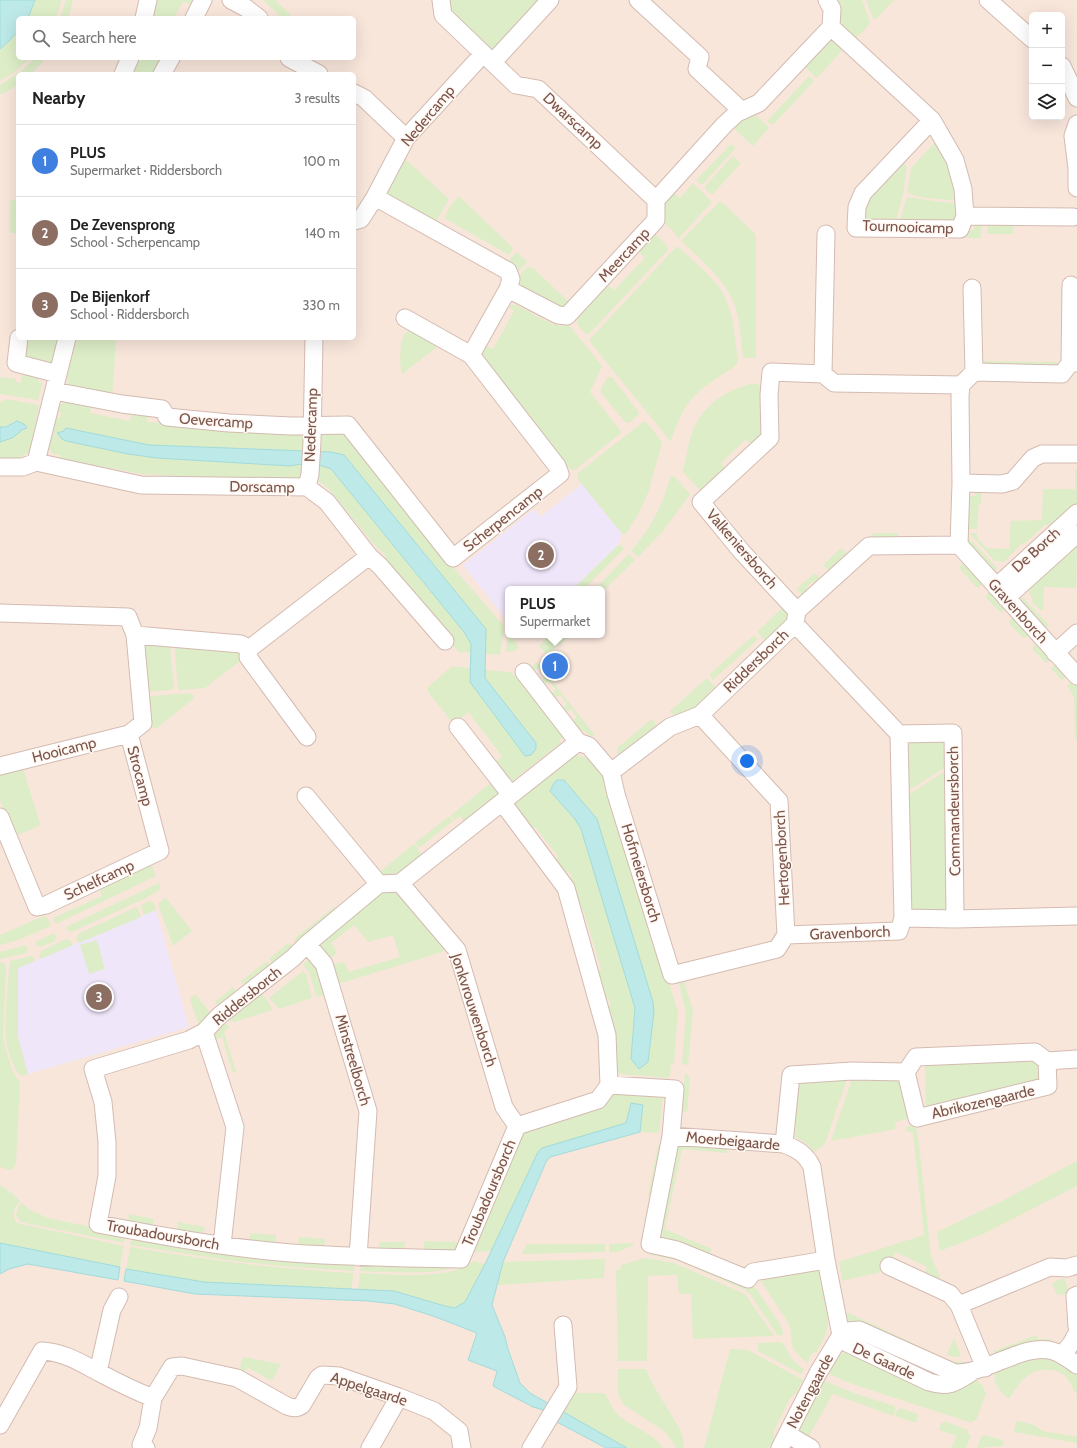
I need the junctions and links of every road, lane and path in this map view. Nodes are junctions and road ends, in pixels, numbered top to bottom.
1 (148, 0) edge
2 (203, 0) edge
3 (231, 0) edge
4 (442, 0) edge
5 (550, 0) edge
6 (638, 0) edge
7 (827, 0) edge
8 (988, 0) edge
9 (144, 16) edge
10 (195, 16) edge
11 (256, 16) edge
12 (831, 27) junction
13 (1029, 36) edge
14 (488, 58) junction
15 (129, 60) edge
16 (170, 60) edge
17 (293, 60) edge
18 (124, 72) edge
19 (163, 72) edge
20 (315, 72) edge
21 (1065, 72) edge
22 (356, 94) edge
23 (1077, 98) edge
24 (742, 111) junction
25 (932, 120) junction
26 (1077, 124) edge
27 (406, 138) junction
28 (1077, 188) edge
29 (375, 197) junction
30 (656, 200) junction
31 (1076, 214) edge
32 (965, 216) junction
33 (356, 220) edge
34 (826, 234) dead end
35 (1071, 285) dead end
36 (972, 288) dead end
37 (508, 289) junction
38 (405, 318) dead end
39 (19, 340) edge
40 (66, 340) edge
41 (314, 340) edge
42 (471, 355) junction
43 (1074, 363) edge
44 (974, 372) junction
45 (58, 374) junction
46 (823, 374) junction
47 (961, 385) junction
48 (54, 390) junction
49 (312, 424) junction
50 (1077, 454) edge
51 (36, 462) junction
52 (0, 467) edge
53 (309, 480) junction
54 (961, 483) junction
55 (1077, 513) edge
56 (1077, 534) edge
57 (959, 545) junction
58 (369, 556) junction
59 (1001, 592) junction
60 (0, 613) edge
61 (796, 617) junction
62 (1077, 633) edge
63 (136, 635) junction
64 (445, 641) dead end
65 (249, 649) junction
66 (1055, 653) junction
67 (524, 672) dead end
68 (1077, 676) edge
69 (700, 715) junction
70 (458, 727) dead end
71 (129, 734) junction
72 (899, 734) junction
73 (307, 736) dead end
74 (578, 742) junction
75 (0, 766) edge
76 (611, 772) junction
77 (306, 796) dead end
78 (507, 799) junction
79 (0, 817) edge
80 (160, 852) joint
81 (400, 883) junction
82 (379, 884) junction
83 (1077, 916) edge
84 (903, 918) junction
85 (955, 919) junction
86 (786, 935) junction
87 (308, 944) junction
88 (204, 1032) junction
89 (1077, 1059) edge
90 (1047, 1061) junction
91 (906, 1072) junction
92 (610, 1084) junction
93 (517, 1126) junction
94 (671, 1136) junction
95 (784, 1144) junction
96 (98, 1224) joint
97 (222, 1245) junction
98 (358, 1257) junction
99 (826, 1260) junction
100 (1077, 1265) edge
101 (889, 1266) dead end
102 (1077, 1295) edge
103 (118, 1296) dead end
104 (959, 1305) junction
105 (564, 1326) dead end
106 (1077, 1327) edge
107 (1077, 1333) edge
108 (841, 1335) junction
109 (1062, 1355) junction
110 (1077, 1365) edge
111 (978, 1370) junction
112 (98, 1372) junction
113 (399, 1397) junction
114 (153, 1398) junction
115 (0, 1425) edge
116 (783, 1441) edge
117 (142, 1447) edge
118 (370, 1448) edge
119 (462, 1448) edge
120 (531, 1448) edge
121 (810, 1448) edge

1 - 9 street
2 - 10 street
3 - 11 street
4 - 14 street, Dwarscamp
5 - 14 street, Nedercamp
6 - 24 street
7 - 12 street
8 - 13 street
12 - 24 street
12 - 25 street, Tournooicamp
14 - 27 street, Nedercamp
14 - 30 street, Dwarscamp
15 - 18 street
16 - 19 street
17 - 20 street
21 - 23 street
22 - 27 street
24 - 30 street
25 - 32 street, Tournooicamp
25 - 32 street, Tournooicamp
26 - 28 street
27 - 29 street, Nedercamp
29 - 33 street, Nedercamp
29 - 37 street
30 - 37 street, Meercamp
31 - 32 street, Tournooicamp
34 - 46 street
35 - 43 street
36 - 44 street
37 - 42 street
38 - 42 street, Scherpencamp
39 - 45 street
40 - 45 street
41 - 49 street, Nedercamp
42 - 49 street, Scherpencamp
43 - 44 street
44 - 47 street
45 - 48 street
46 - 47 street, Valkeniersborch
46 - 61 street, Valkeniersborch
47 - 54 street
48 - 49 street, Oevercamp
48 - 51 street
49 - 53 street, Nedercamp
50 - 54 street
51 - 52 street
51 - 53 street, Dorscamp
53 - 58 street, Dorscamp
54 - 57 street
55 - 59 street, De Borch
56 - 59 street, De Borch
57 - 59 street, Gravenborch
57 - 61 street, Riddersborch
58 - 64 street, Dorscamp
58 - 65 street
59 - 66 street, Gravenborch
60 - 63 street, Strocamp
61 - 69 street, Riddersborch
61 - 72 street
62 - 66 street
63 - 65 street
63 - 71 street, Strocamp
65 - 73 street
66 - 68 street, Gravenborch
67 - 74 street
69 - 76 street, Riddersborch
69 - 86 street, Hertogenborch
70 - 78 street
71 - 75 street, Hooicamp
71 - 80 street, Strocamp
72 - 84 street
72 - 85 street, Commandeursborch
74 - 76 street
74 - 78 street
76 - 86 street, Hofmeiersborch
77 - 82 street
78 - 81 street
78 - 92 street
79 - 80 street, Schelfcamp
81 - 82 street
81 - 93 street, Jonkvrouwenborch
82 - 87 street, Riddersborch
83 - 85 street, Gravenborch
84 - 85 street, Gravenborch
84 - 86 street, Gravenborch
87 - 88 street, Riddersborch
87 - 98 street, Minstreelborch
88 - 96 street, Riddersborch
88 - 97 street
89 - 90 street
90 - 91 street
90 - 91 street, Abrikozengaarde
91 - 95 street
92 - 93 street, Troubadoursborch
92 - 94 street, Moerbeigaarde
93 - 98 street, Troubadoursborch
94 - 95 street, Moerbeigaarde
94 - 99 street, Moerbeigaarde
95 - 99 street, Moerbeigaarde
96 - 97 street, Troubadoursborch
97 - 98 street, Troubadoursborch
99 - 108 street, Moerbeigaarde
100 - 104 street
101 - 104 street
102 - 106 street
103 - 112 street
104 - 111 street
105 - 120 street
107 - 109 street
108 - 111 street, De Gaarde
108 - 116 street, Notengaarde
109 - 110 street, De Gaarde
109 - 111 street, De Gaarde
112 - 114 street
112 - 115 street
113 - 114 street, Appelgaarde
113 - 118 street
113 - 119 street, Appelgaarde
114 - 117 street, Appelgaarde
116 - 121 street

